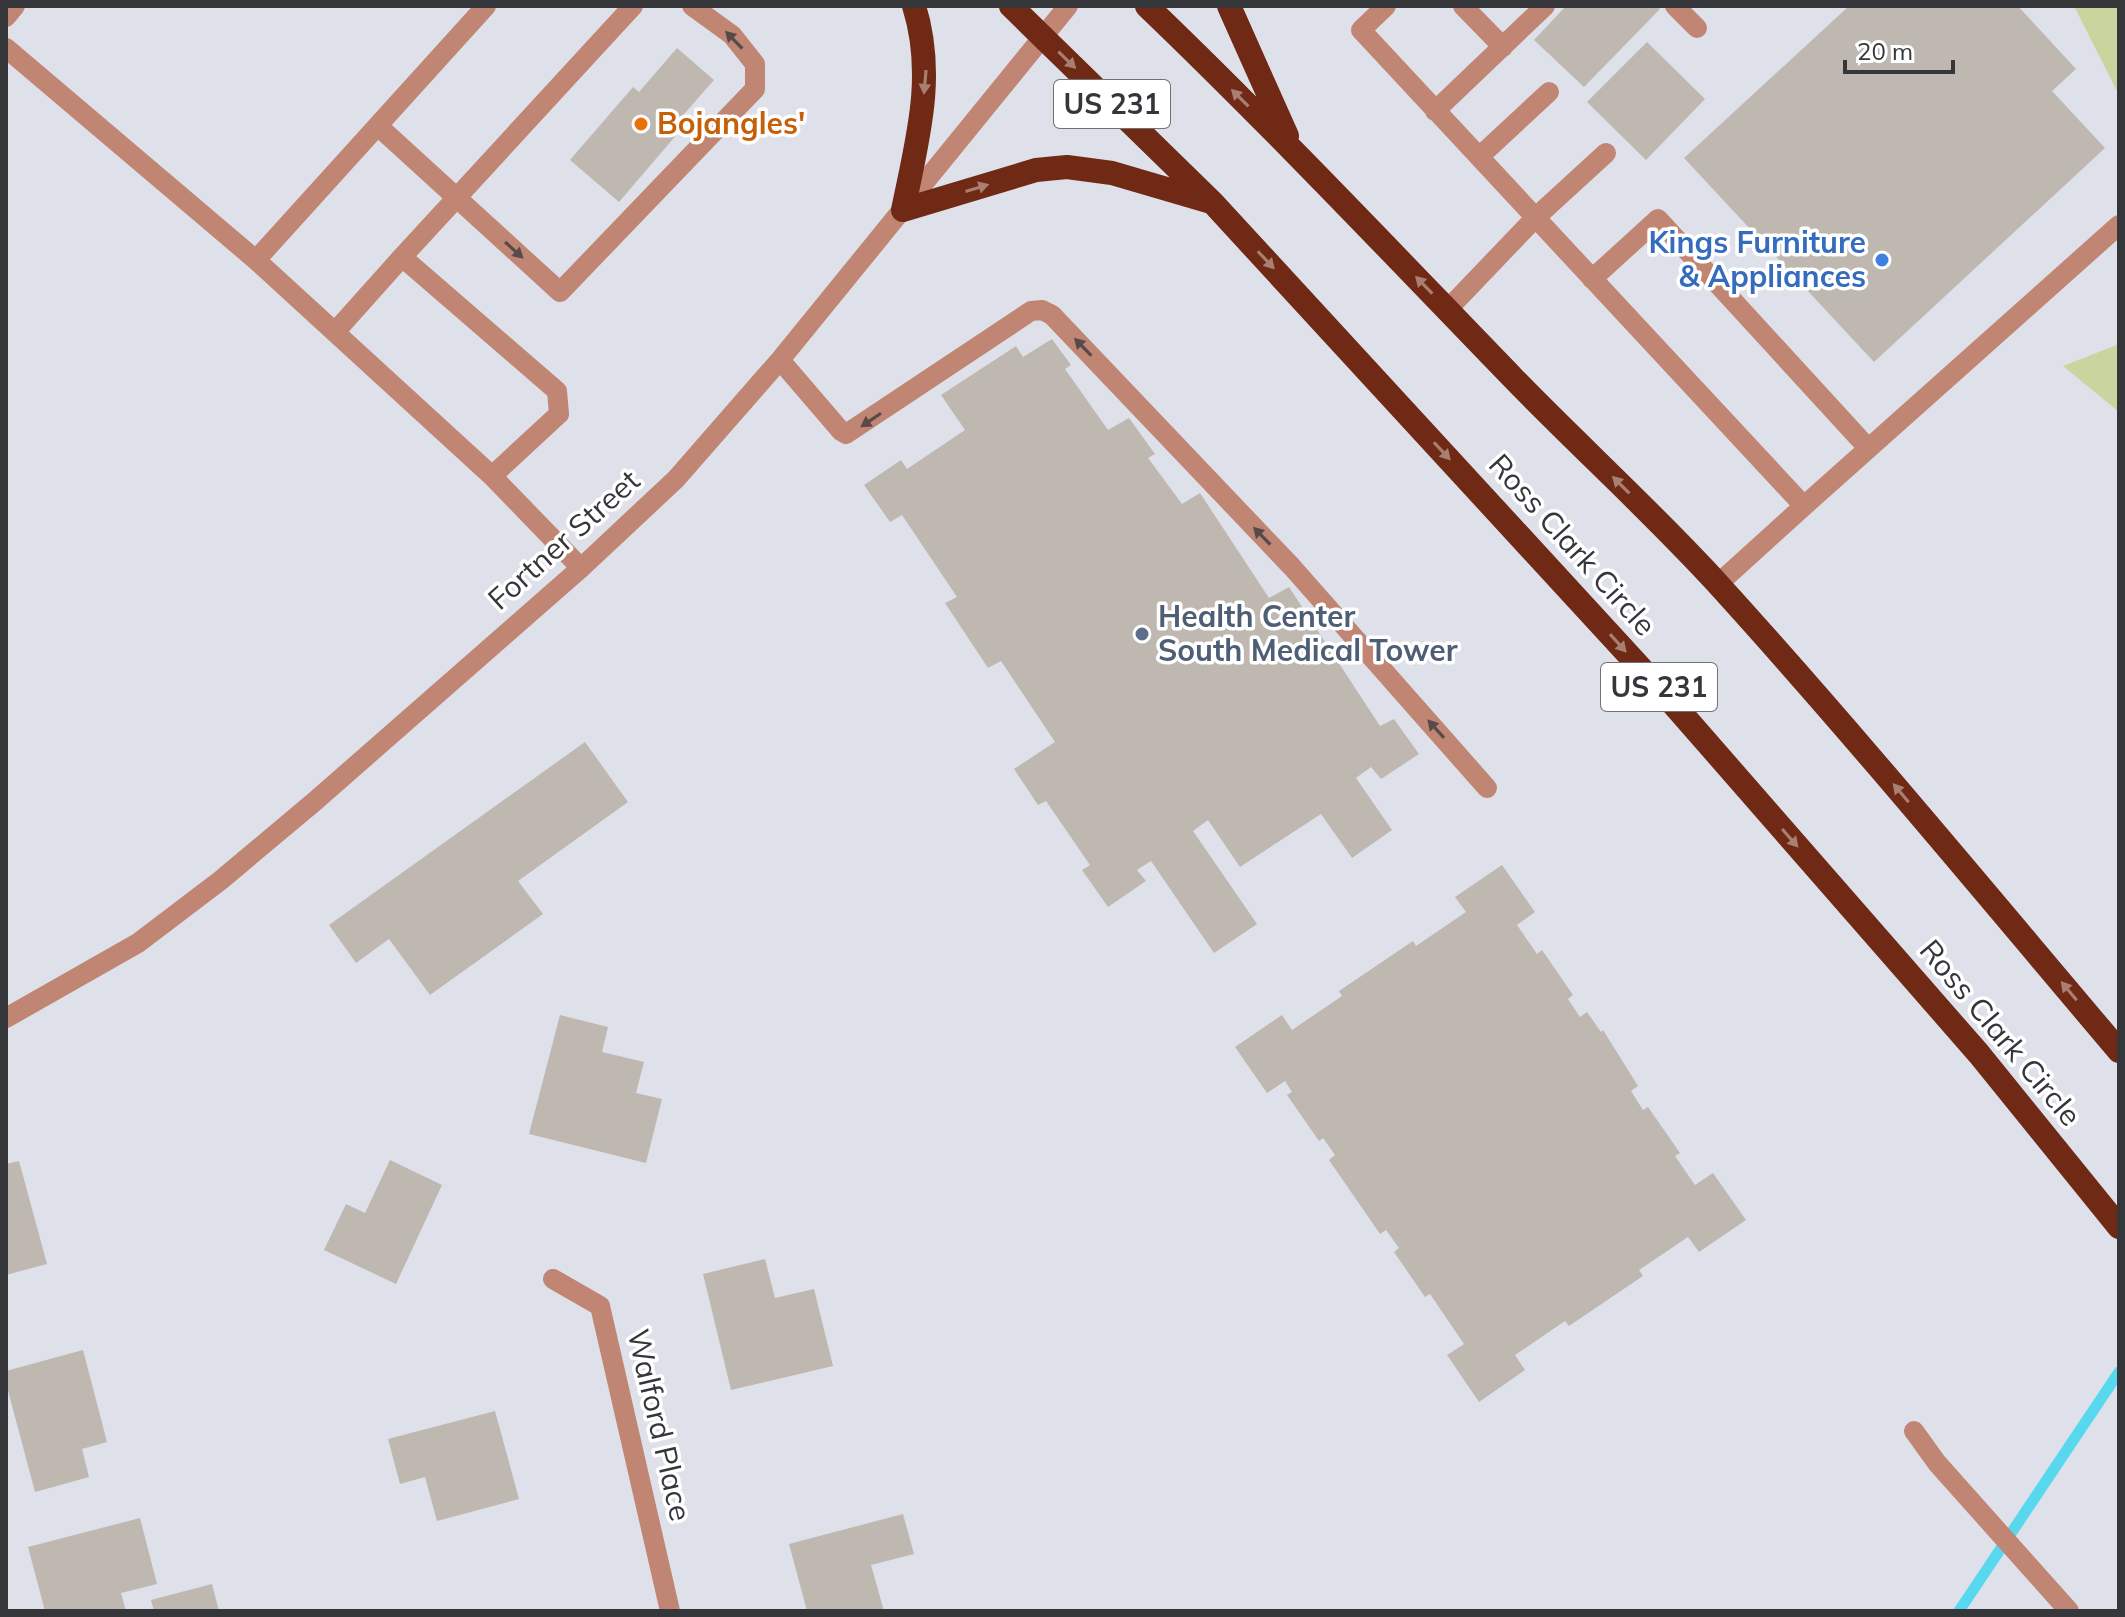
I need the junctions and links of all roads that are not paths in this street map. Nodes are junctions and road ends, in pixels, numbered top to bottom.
1 (15, 6) edge
2 (486, 6) edge
3 (633, 6) edge
4 (692, 6) edge
5 (914, 6) edge
6 (1011, 6) edge
7 (1068, 6) edge
8 (1147, 6) edge
9 (1229, 6) edge
10 (1386, 6) edge
11 (1463, 6) edge
12 (1545, 6) edge
13 (1675, 6) edge
14 (6, 17) edge
15 (1697, 28) dead end
16 (1043, 36) junction
17 (1503, 47) junction
18 (6, 48) edge
19 (1549, 92) dead end
20 (1435, 111) junction
21 (378, 126) junction
22 (1295, 153) junction
23 (1606, 153) dead end
24 (1479, 157) junction
25 (456, 198) junction
26 (1213, 203) junction
27 (903, 210) junction
28 (1535, 218) junction
29 (2119, 225) edge
30 (402, 257) junction
31 (256, 260) junction
32 (1592, 279) junction
33 (1448, 309) junction
34 (335, 332) junction
35 (780, 360) junction
36 (1868, 448) junction
37 (492, 476) junction
38 (1804, 506) junction
39 (581, 568) junction
40 (1718, 584) junction
41 (1487, 788) dead end
42 (6, 1018) edge
43 (2119, 1051) edge
44 (2119, 1227) edge
45 (553, 1279) dead end
46 (1914, 1431) dead end
47 (670, 1611) edge
48 (2069, 1611) edge

1 - 14 street
2 - 21 street
3 - 25 street
25 -> 4 street
5 -> 27 highway
6 - 16 highway, Ross Clark Circle / US 231
7 - 16 street, Fortner Street
22 -> 8 highway, US 231
9 - 22 highway
10 - 20 street
11 - 17 street
12 - 17 street
13 - 15 street
16 -> 26 highway, Ross Clark Circle / US 231
16 - 27 street, Fortner Street
17 - 20 street
18 - 31 street
19 - 24 street
20 - 24 street
21 - 25 street
21 - 31 street
33 -> 22 highway, US 231
23 - 28 street
24 - 28 street
25 - 30 street
27 -> 26 highway
26 -> 44 highway, Ross Clark Circle / US 231
27 - 35 street, Fortner Street
28 - 32 street
28 - 33 street
29 - 36 street
30 - 34 street
30 - 37 street
31 - 34 street
32 - 36 street
32 - 38 street
40 -> 33 highway, US 231
34 - 37 street
35 - 39 street, Fortner Street
41 -> 35 street
36 - 38 street
37 - 39 street
38 - 40 street
39 - 42 street, Fortner Street
43 -> 40 highway, US 231
45 - 47 street, Walford Place
46 - 48 street

